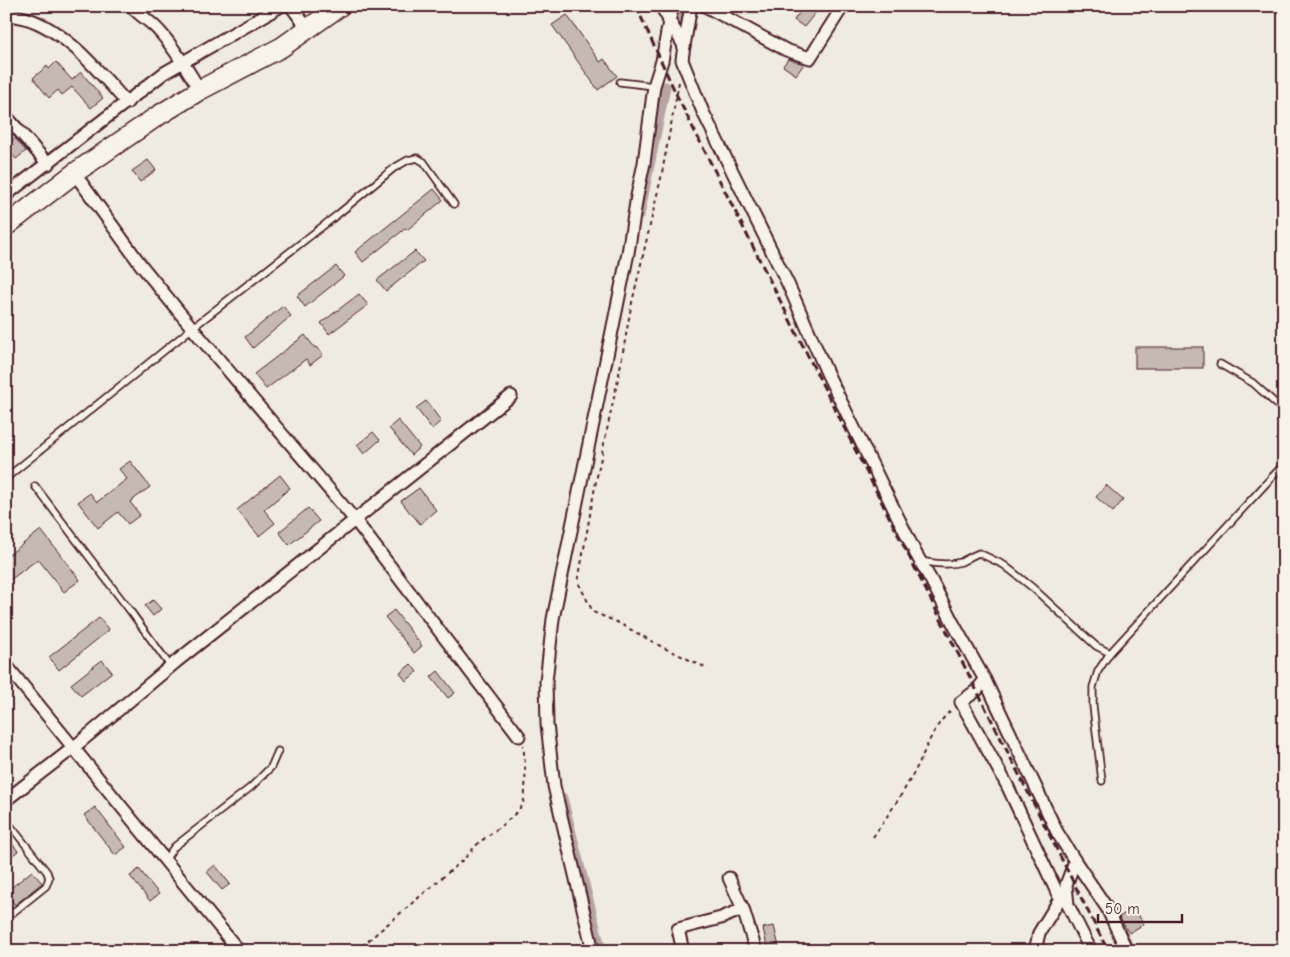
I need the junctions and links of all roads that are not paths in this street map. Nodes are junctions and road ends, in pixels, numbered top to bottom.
1 (131, 6) edge
2 (281, 6) edge
3 (291, 6) edge
4 (340, 6) edge
5 (661, 6) edge
6 (673, 6) edge
7 (691, 6) edge
8 (705, 6) edge
9 (843, 6) edge
10 (6, 14) edge
11 (668, 21) junction
12 (308, 29) junction
13 (684, 46) junction
14 (182, 62) junction
15 (620, 82) dead end
16 (654, 86) junction
17 (200, 90) junction
18 (127, 103) junction
19 (6, 116) edge
20 (48, 164) junction
21 (75, 174) junction
22 (6, 195) edge
23 (454, 204) dead end
24 (6, 226) edge
25 (192, 328) junction
26 (1220, 364) dead end
27 (511, 396) dead end
28 (1284, 411) edge
29 (1284, 464) edge
30 (6, 478) edge
31 (35, 486) dead end
32 (355, 520) junction
33 (920, 561) junction
34 (1110, 653) junction
35 (6, 665) edge
36 (171, 667) junction
37 (985, 680) junction
38 (519, 736) road end
39 (73, 748) junction
40 (278, 751) dead end
41 (1102, 781) dead end
42 (6, 800) edge
43 (6, 820) edge
44 (165, 860) junction
45 (1075, 861) junction
46 (729, 878) dead end
47 (1066, 886) junction
48 (1060, 899) junction
49 (743, 909) junction
50 (6, 918) edge
51 (239, 951) edge
52 (593, 951) edge
53 (683, 951) edge
54 (756, 951) edge
55 (1036, 951) edge
56 (1091, 951) edge
57 (1127, 951) edge

1 - 14 street
2 - 14 street
3 - 12 street
4 - 12 main road
5 - 11 street
6 - 11 street
7 - 13 street
8 - 9 street
10 - 18 street
11 - 13 street
11 - 16 street
12 - 17 main road
13 - 33 street
14 - 17 street
14 - 18 street
15 - 16 lane
16 - 52 street
17 - 21 main road
18 - 20 street
19 - 20 street
20 - 22 street
21 - 24 main road
21 - 25 street
23 - 25 lane
25 - 30 lane
25 - 32 street
26 - 28 lane
27 - 32 street
29 - 34 lane
31 - 36 lane
32 - 36 street
32 - 38 street
33 - 34 lane
33 - 37 street
34 - 41 lane
35 - 39 street
36 - 39 street
37 - 45 street
37 - 48 street
39 - 42 street
39 - 44 street
40 - 44 lane
43 - 50 lane
44 - 51 street
45 - 47 street
45 - 57 street
46 - 49 street
47 - 48 street
47 - 56 street
48 - 55 street
49 - 53 street
49 - 54 street

